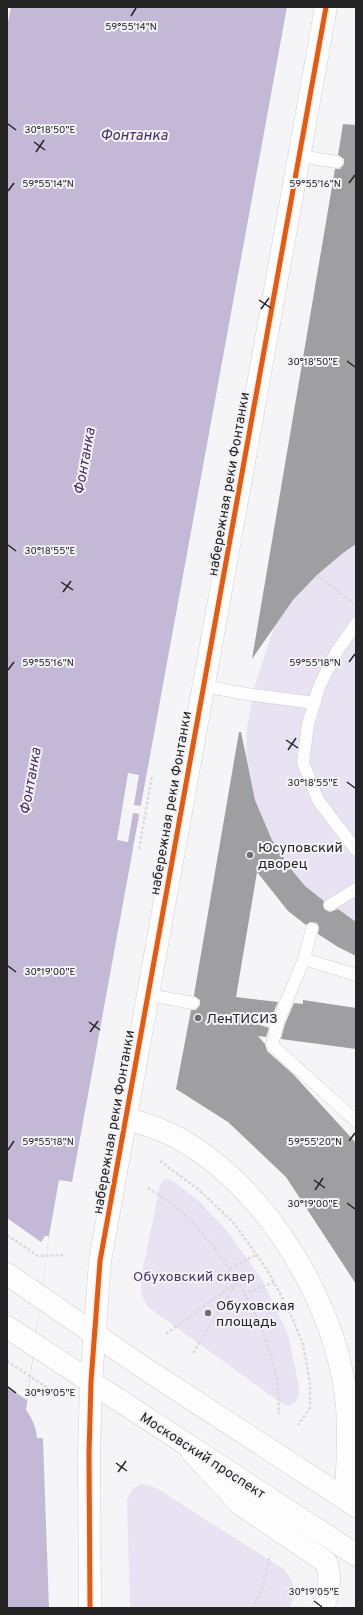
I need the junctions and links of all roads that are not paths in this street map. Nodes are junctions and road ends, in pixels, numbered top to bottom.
1 (326, 7) edge
2 (300, 156) junction
3 (337, 162) dead end
4 (356, 624) edge
5 (204, 686) junction
6 (314, 703) junction
7 (356, 850) edge
8 (356, 889) edge
9 (330, 905) dead end
10 (312, 929) dead end
11 (304, 959) junction
12 (356, 975) edge
13 (148, 995) junction
14 (193, 1003) dead end
15 (262, 1019) dead end
16 (278, 1022) junction
17 (126, 1118) junction
18 (356, 1121) edge
19 (7, 1274) edge
20 (7, 1327) edge
21 (94, 1334) junction
22 (90, 1382) junction
23 (182, 1441) junction
24 (350, 1502) edge
25 (356, 1555) edge
26 (90, 1608) edge
27 (323, 1608) edge

1 - 2 street, набережная реки Фонтанки
2 - 3 lane
2 - 5 street, набережная реки Фонтанки
4 - 6 lane
5 - 6 lane
5 - 13 street, набережная реки Фонтанки
6 - 7 lane
8 - 9 lane
10 - 11 lane
11 - 12 lane
11 - 16 lane
13 - 14 lane
13 - 17 street, набережная реки Фонтанки
15 - 16 lane
16 - 18 lane
17 - 21 street, набережная реки Фонтанки
17 - 24 street
19 - 21 street
20 - 22 street, Московский проспект
21 - 22 street, набережная реки Фонтанки
21 - 24 street
22 - 23 street, Московский проспект
22 - 26 street, набережная реки Фонтанки
23 - 25 street, Московский проспект
23 - 27 street

